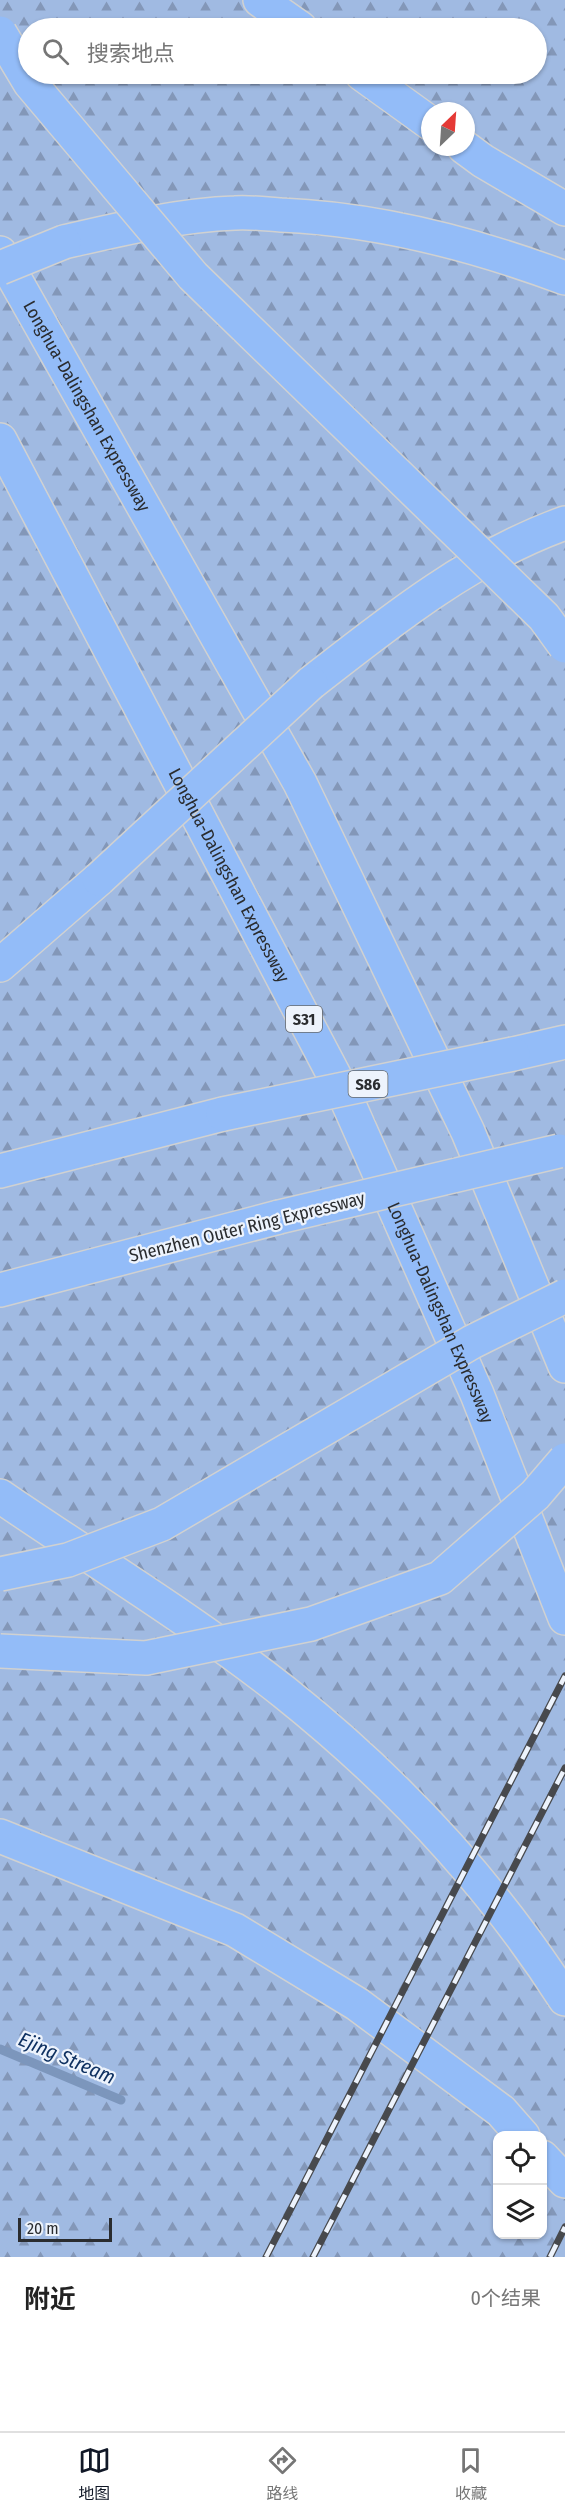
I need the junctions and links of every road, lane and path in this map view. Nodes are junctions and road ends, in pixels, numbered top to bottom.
1 (260, 0) edge
2 (286, 18) edge
3 (0, 33) edge
4 (18, 63) edge
5 (31, 84) edge
6 (376, 84) edge
7 (421, 117) edge
8 (475, 155) edge
9 (565, 209) edge
10 (0, 253) edge
11 (0, 268) edge
12 (565, 278) edge
13 (0, 440) edge
14 (565, 523) edge
15 (565, 646) edge
16 (0, 965) edge
17 (565, 1042) edge
18 (562, 1151) edge
19 (0, 1171) edge
20 (0, 1290) edge
21 (565, 1296) edge
22 (565, 1366) edge
23 (565, 1460) edge
24 (0, 1496) edge
25 (0, 1574) edge
26 (565, 1618) edge
27 (0, 1651) edge
28 (0, 1836) edge
29 (565, 1999) edge
30 (519, 2131) edge
31 (547, 2161) edge
32 (565, 2181) edge

1 - 2 highway
3 - 4 highway, bridge
5 - 15 highway, bridge
6 - 7 highway
8 - 9 highway
10 - 22 highway, Longhua-Dalingshan Expressway
11 - 12 highway, bridge
13 - 26 highway, Longhua-Dalingshan Expressway / S31
14 - 16 highway, bridge
17 - 19 highway, S86, bridge
18 - 20 highway, Shenzhen Outer Ring Expressway, bridge
21 - 25 highway, bridge
23 - 27 highway, bridge
24 - 29 highway
28 - 30 highway
31 - 32 highway

